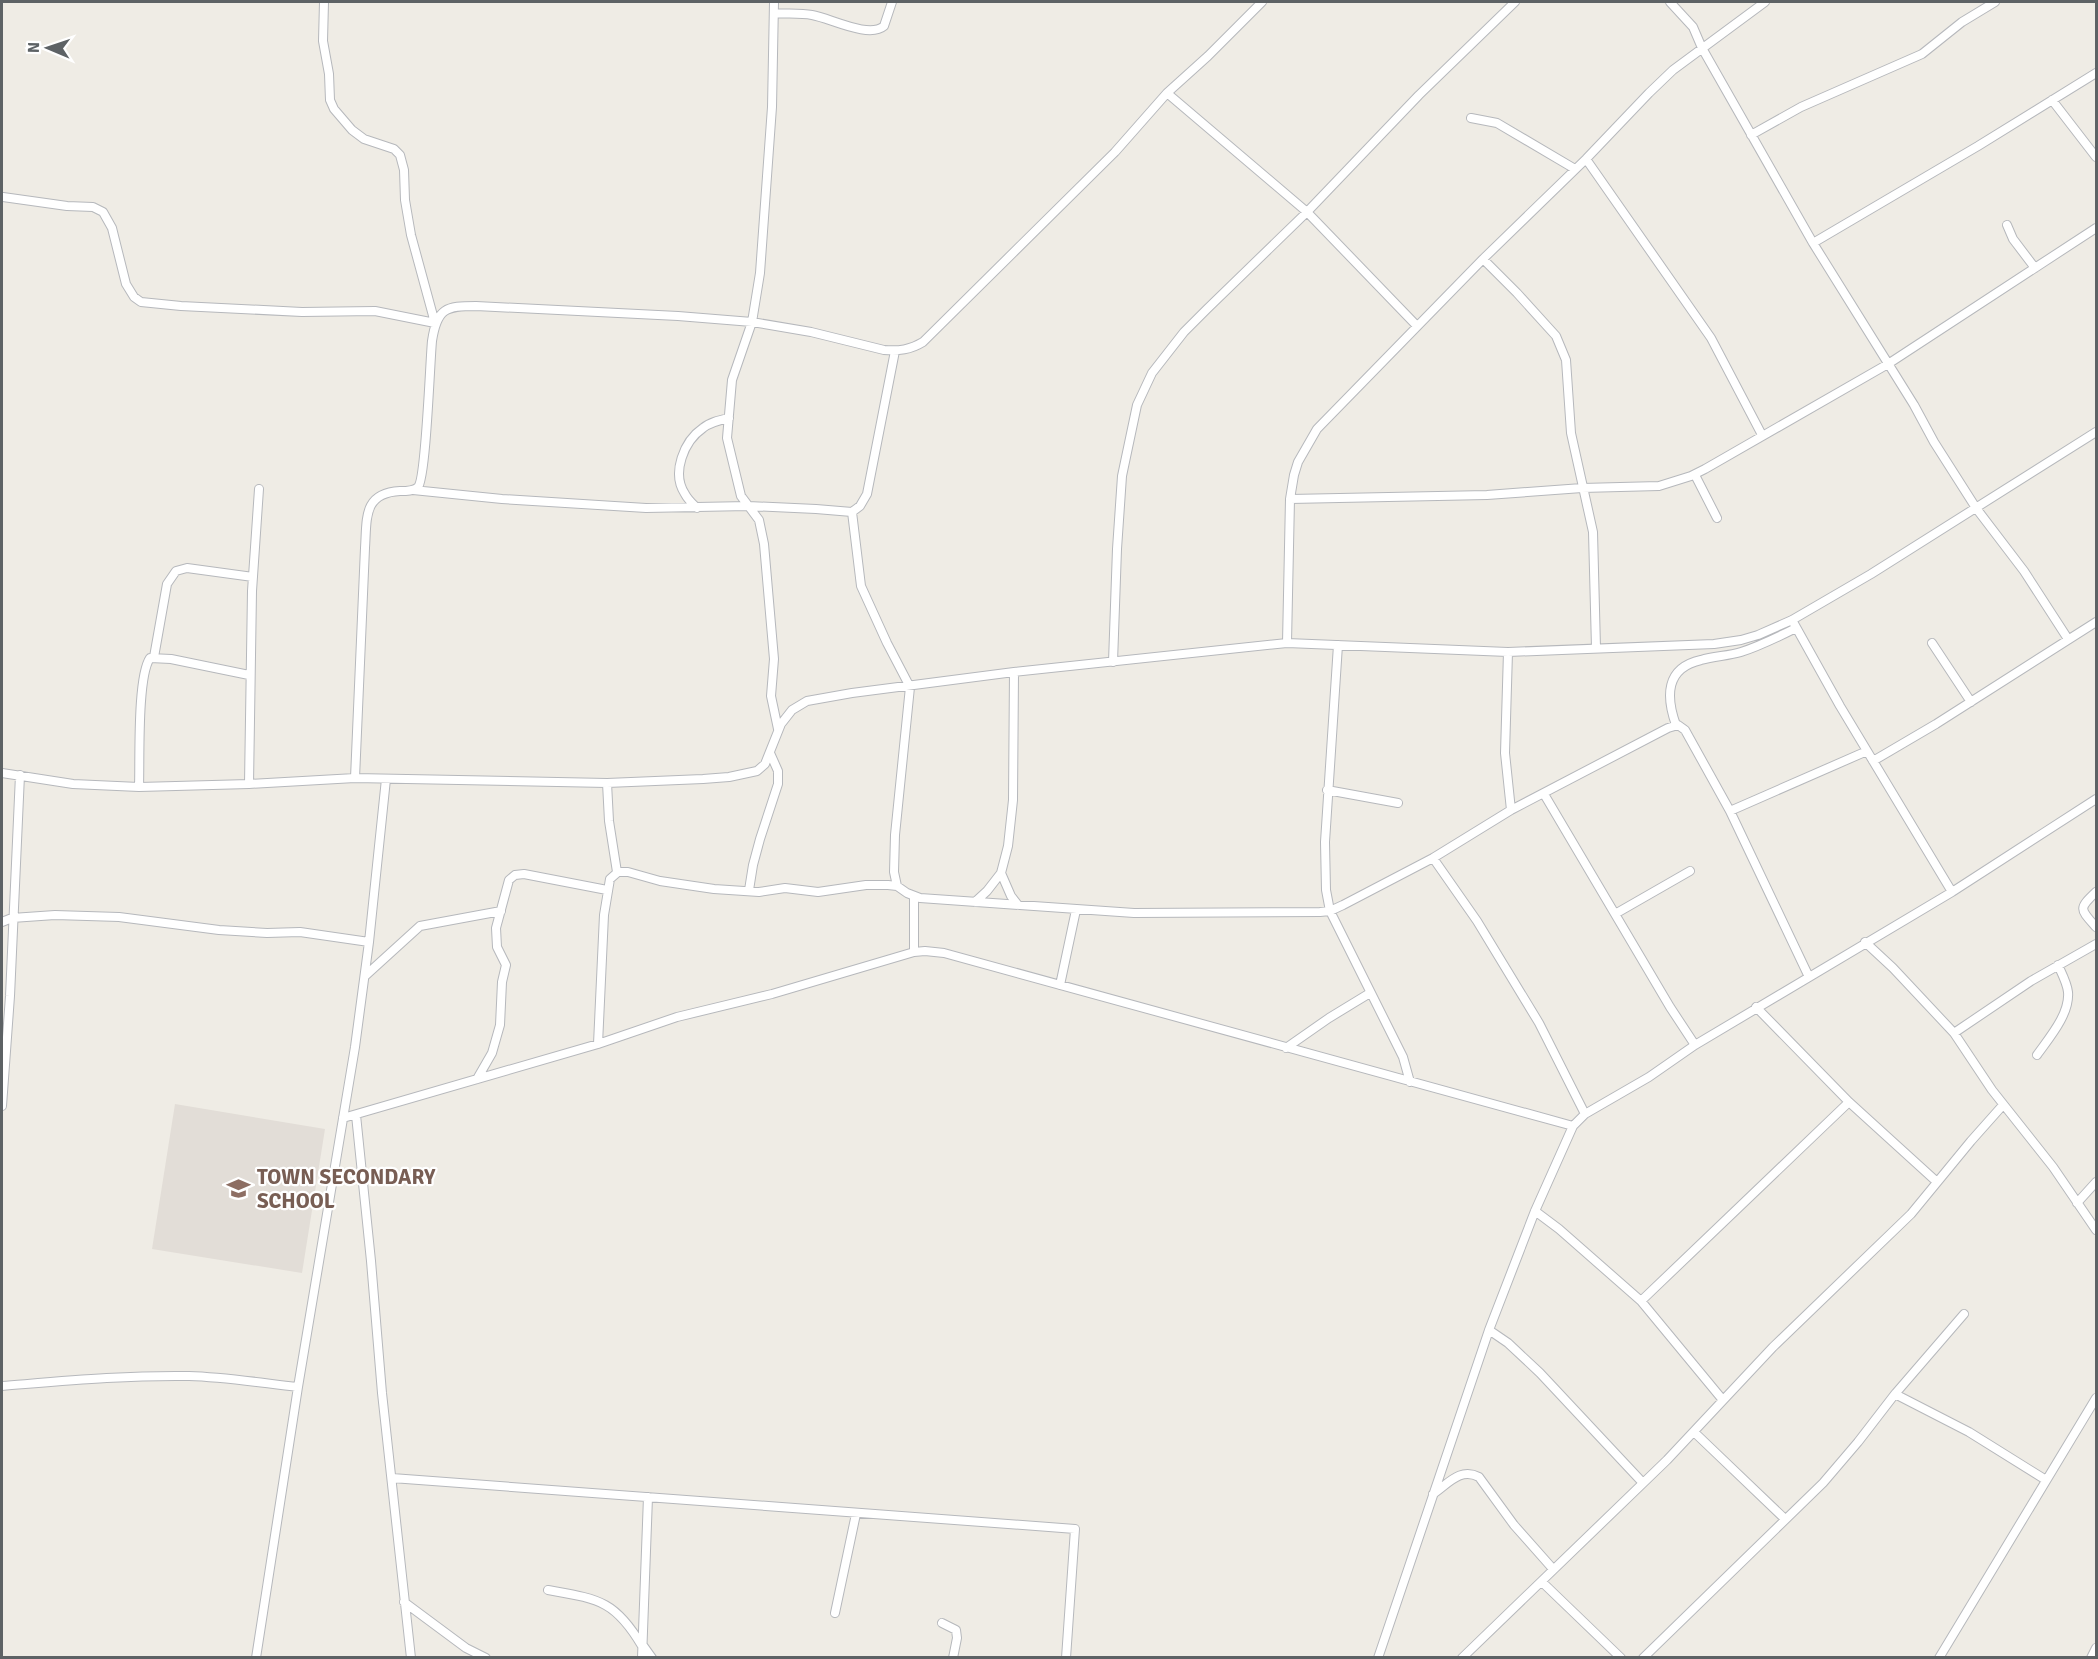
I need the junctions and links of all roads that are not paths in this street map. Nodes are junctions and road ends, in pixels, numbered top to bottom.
1 (324, 2) edge
2 (774, 2) edge
3 (892, 2) edge
4 (1262, 2) edge
5 (1515, 2) edge
6 (1670, 2) edge
7 (1765, 2) edge
8 (1995, 2) edge
9 (774, 13) junction
10 (1702, 48) junction
11 (2097, 72) edge
12 (1167, 93) junction
13 (2052, 100) junction
14 (1471, 118) dead end
15 (1751, 135) junction
16 (2097, 157) edge
17 (1586, 159) junction
18 (1575, 169) junction
19 (3, 197) dead end
20 (1307, 212) junction
21 (2007, 225) dead end
22 (2097, 228) edge
23 (1813, 243) junction
24 (1483, 258) junction
25 (2035, 268) junction
26 (752, 322) junction
27 (435, 323) junction
28 (1417, 326) junction
29 (895, 351) junction
30 (1888, 364) junction
31 (729, 418) junction
32 (2097, 432) edge
33 (1762, 435) junction
34 (1695, 475) junction
35 (1582, 488) junction
36 (259, 489) dead end
37 (413, 490) junction
38 (1290, 499) junction
39 (748, 506) junction
40 (697, 508) junction
41 (1976, 508) junction
42 (852, 512) junction
43 (1717, 518) dead end
44 (253, 577) junction
45 (1792, 620) junction
46 (2097, 622) edge
47 (1796, 628) junction
48 (2068, 639) junction
49 (1287, 643) junction
50 (1932, 643) dead end
51 (1338, 645) junction
52 (1596, 648) junction
53 (1508, 652) junction
54 (154, 657) junction
55 (1113, 662) junction
56 (1014, 672) junction
57 (249, 675) junction
58 (910, 687) junction
59 (1971, 702) junction
60 (1676, 725) junction
61 (778, 729) junction
62 (1867, 751) junction
63 (770, 753) junction
64 (1873, 760) junction
65 (2, 773) edge
66 (20, 775) junction
67 (355, 778) junction
68 (386, 779) junction
69 (607, 783) junction
70 (249, 784) junction
71 (139, 787) junction
72 (1327, 790) junction
73 (1544, 794) junction
74 (2097, 799) edge
75 (1398, 803) dead end
76 (1511, 810) junction
77 (1730, 811) junction
78 (1433, 858) junction
79 (617, 872) junction
80 (1690, 872) dead end
81 (1001, 873) junction
82 (897, 886) junction
83 (607, 890) junction
84 (749, 891) junction
85 (1952, 892) junction
86 (2097, 892) edge
87 (914, 896) junction
88 (975, 902) junction
89 (1018, 905) junction
90 (1076, 910) junction
91 (501, 911) junction
92 (1330, 911) junction
93 (1616, 914) junction
94 (12, 918) junction
95 (2, 922) edge
96 (2097, 927) edge
97 (369, 942) junction
98 (1865, 942) junction
99 (2097, 944) edge
100 (914, 952) junction
101 (2058, 965) junction
102 (364, 976) junction
103 (1809, 977) junction
104 (1060, 985) junction
105 (1370, 993) junction
106 (1756, 1007) junction
107 (1954, 1033) junction
108 (598, 1044) junction
109 (1695, 1045) junction
110 (1286, 1048) junction
111 (2037, 1055) dead end
112 (477, 1079) junction
113 (1410, 1082) junction
114 (1849, 1102) junction
115 (2, 1106) edge
116 (2004, 1106) junction
117 (1585, 1114) junction
118 (356, 1115) junction
119 (343, 1118) junction
120 (1573, 1126) junction
121 (1937, 1182) junction
122 (2097, 1182) edge
123 (2077, 1203) junction
124 (1534, 1211) junction
125 (2097, 1230) edge
126 (1641, 1301) junction
127 (1964, 1314) dead end
128 (1489, 1330) junction
129 (2, 1386) edge
130 (298, 1387) junction
131 (1895, 1394) junction
132 (2097, 1398) edge
133 (1722, 1399) junction
134 (1694, 1432) junction
135 (392, 1478) junction
136 (2046, 1480) junction
137 (1642, 1483) junction
138 (1433, 1494) junction
139 (648, 1497) junction
140 (856, 1514) junction
141 (1785, 1519) junction
142 (1553, 1569) junction
143 (1542, 1582) junction
144 (548, 1590) dead end
145 (404, 1602) junction
146 (835, 1613) dead end
147 (942, 1623) dead end
148 (642, 1646) junction
149 (2097, 1648) edge
150 (256, 1658) edge
151 (411, 1658) edge
152 (486, 1658) edge
153 (642, 1658) edge
154 (652, 1658) edge
155 (953, 1658) edge
156 (1066, 1658) edge
157 (1378, 1658) edge
158 (1462, 1658) edge
159 (1621, 1658) edge
160 (1643, 1658) edge
161 (1940, 1658) edge
162 (2091, 1658) edge

1 - 27 street
2 - 9 street
3 - 9 street
4 - 12 street
5 - 20 street
6 - 10 street
7 - 10 street
8 - 15 street
9 - 26 street
10 - 15 street
10 - 17 street
11 - 13 street
12 - 20 street
12 - 29 street
13 - 16 street
13 - 23 street
14 - 18 street
15 - 23 street
17 - 18 street
17 - 33 street
18 - 24 street
19 - 27 street
20 - 28 street
20 - 55 street
21 - 25 street
22 - 25 street
23 - 30 street
24 - 28 street
24 - 35 street
25 - 30 street
26 - 27 street
26 - 29 street
26 - 31 street
27 - 37 street
28 - 38 street
29 - 42 street
30 - 33 street
30 - 41 street
31 - 39 street
31 - 40 street
32 - 41 street
33 - 34 street
34 - 35 street
34 - 43 street
35 - 38 street
35 - 52 street
36 - 44 street
37 - 40 street
37 - 67 street
38 - 49 street
39 - 40 street
39 - 42 street
39 - 61 street
41 - 45 street
41 - 48 street
42 - 58 street
44 - 54 street
44 - 57 street
45 - 47 street
45 - 52 street
46 - 48 street
47 - 60 street
47 - 62 street
48 - 59 street
49 - 51 street
49 - 55 street
50 - 59 street
51 - 53 street
51 - 72 street
52 - 53 street
53 - 76 street
54 - 57 street
54 - 71 street
55 - 56 street
56 - 58 street
56 - 81 street
57 - 70 street
58 - 61 street
58 - 82 street
59 - 64 street
60 - 73 street
60 - 77 street
61 - 63 street
62 - 64 street
62 - 77 street
63 - 69 street
63 - 84 street
64 - 85 street
65 - 66 street
66 - 71 street
66 - 94 street
67 - 68 street
67 - 70 street
68 - 69 street
68 - 97 street
69 - 79 street
70 - 71 street
72 - 75 street
72 - 92 street
73 - 76 street
73 - 93 street
74 - 85 street
76 - 78 street
77 - 103 street
78 - 92 street
78 - 117 street
79 - 83 street
79 - 84 street
80 - 93 street
81 - 88 street
81 - 89 street
82 - 84 street
82 - 87 street
83 - 91 street
83 - 108 street
85 - 98 street
86 - 96 street
87 - 88 street
87 - 100 street
88 - 89 street
89 - 90 street
90 - 92 street
90 - 104 street
91 - 102 street
91 - 112 street
92 - 105 street
93 - 109 street
94 - 95 street
94 - 97 street
94 - 115 street
97 - 102 street
98 - 103 street
98 - 107 street
99 - 101 street
100 - 104 street
100 - 108 street
101 - 107 street
101 - 111 street
102 - 119 street
103 - 106 street
104 - 110 street
105 - 110 street
105 - 113 street
106 - 109 street
106 - 114 street
107 - 116 street
108 - 112 street
109 - 117 street
110 - 113 street
112 - 118 street
113 - 120 street
114 - 121 street
114 - 126 street
116 - 121 street
116 - 123 street
117 - 120 street
118 - 119 street
118 - 135 street
119 - 130 street
120 - 124 street
121 - 133 street
122 - 123 street
123 - 125 street
124 - 126 street
124 - 128 street
126 - 133 street
127 - 131 street
128 - 137 street
128 - 138 street
129 - 130 street
130 - 150 street
131 - 136 street
131 - 141 street
132 - 136 street
133 - 134 street
134 - 137 street
134 - 141 street
135 - 139 street
135 - 145 street
136 - 161 street
137 - 142 street
138 - 142 street
138 - 157 street
139 - 140 street
139 - 148 street
140 - 146 street
140 - 156 street
141 - 160 street
142 - 143 street
143 - 158 street
143 - 159 street
144 - 148 street
145 - 151 street
145 - 152 street
147 - 155 street
148 - 153 street
148 - 154 street
149 - 162 street

